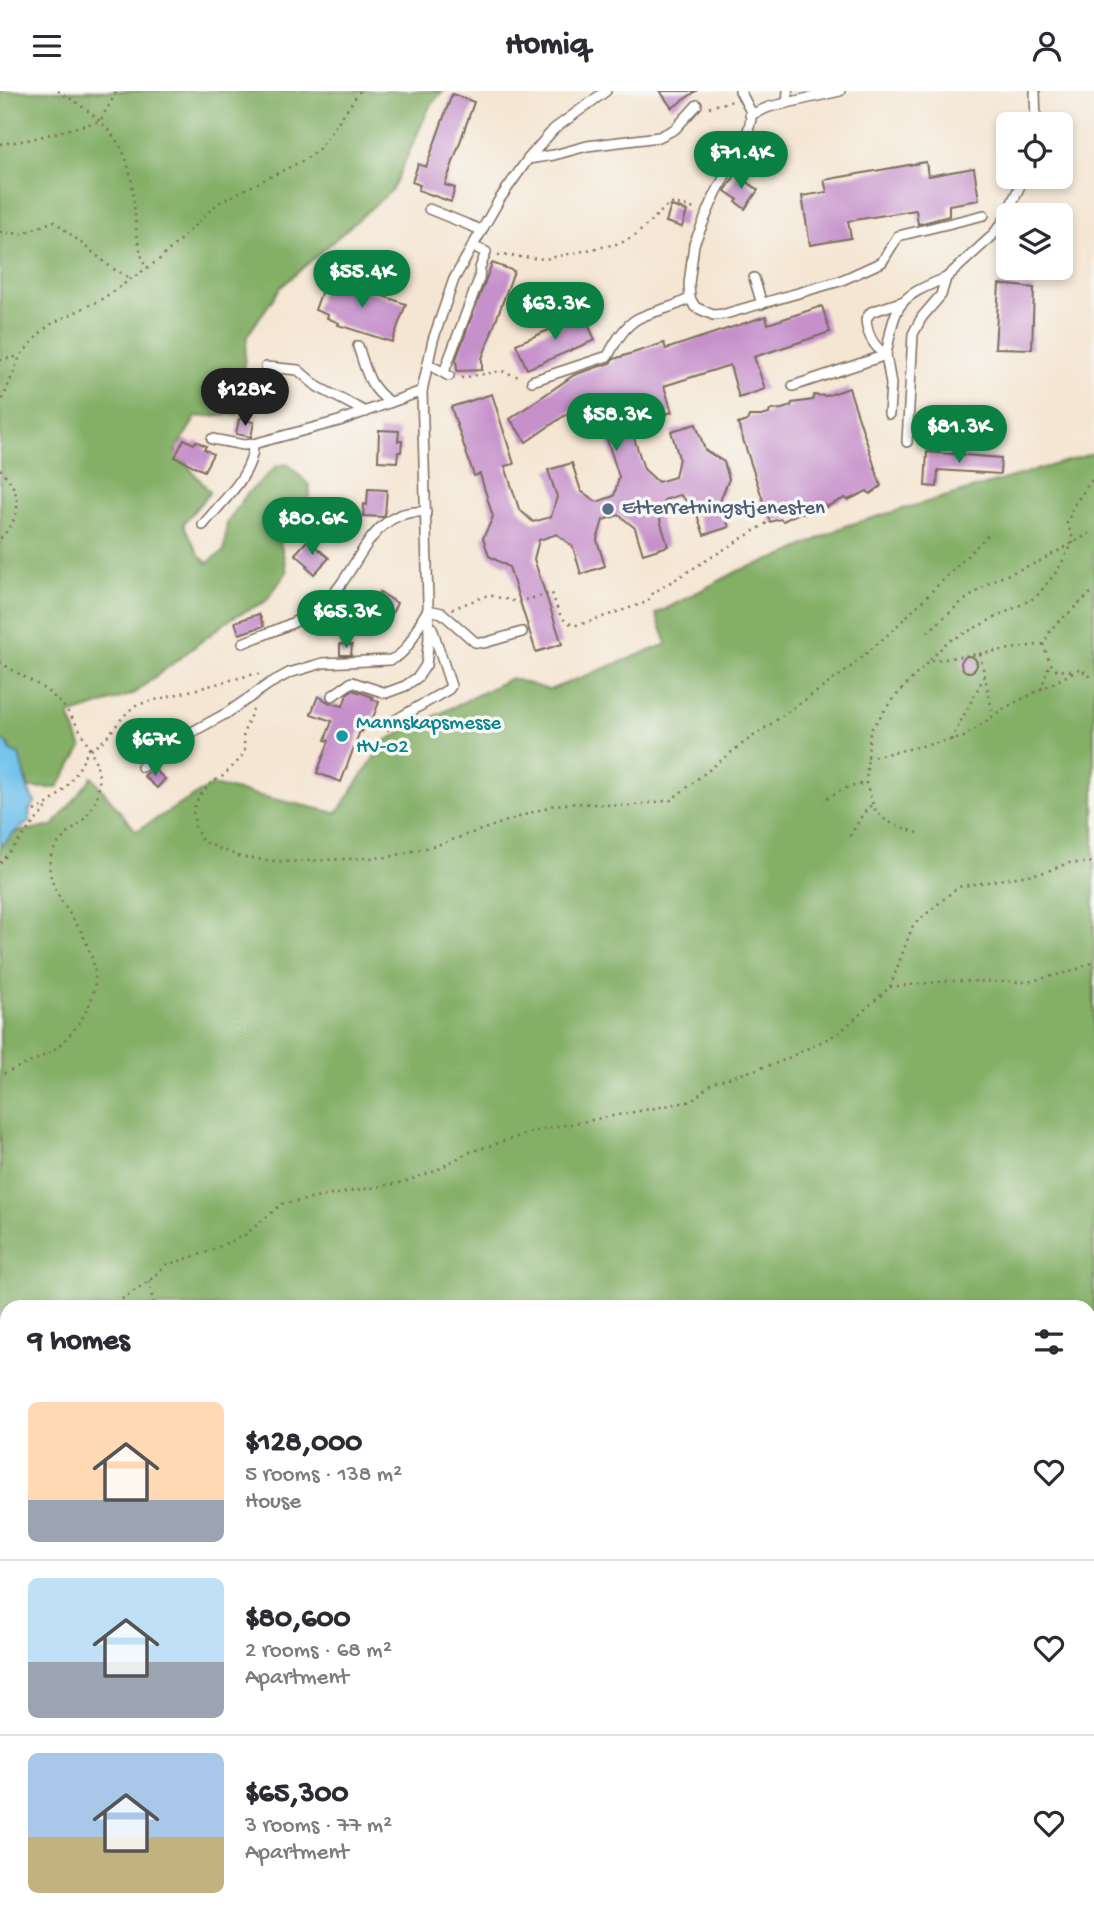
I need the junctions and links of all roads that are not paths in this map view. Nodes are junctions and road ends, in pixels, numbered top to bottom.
1 (606, 91) edge
2 (740, 91) edge
3 (788, 91) edge
4 (840, 91) edge
5 (1035, 91) edge
6 (787, 103) junction
7 (700, 107) road end
8 (1036, 112) edge
9 (750, 115) junction
10 (528, 159) junction
11 (1019, 189) edge
12 (429, 209) dead end
13 (984, 215) dead end
14 (481, 230) junction
15 (472, 246) junction
16 (754, 278) dead end
17 (946, 278) junction
18 (690, 298) junction
19 (901, 302) junction
20 (762, 304) junction
21 (358, 346) dead end
22 (886, 355) junction
23 (428, 363) junction
24 (266, 367) dead end
25 (531, 381) road end
26 (793, 386) dead end
27 (422, 391) junction
28 (390, 402) junction
29 (366, 412) junction
30 (889, 414) dead end
31 (212, 439) dead end
32 (907, 442) dead end
33 (253, 444) junction
34 (426, 512) junction
35 (203, 524) dead end
36 (428, 615) junction
37 (522, 632) dead end
38 (243, 643) dead end
39 (332, 696) dead end
40 (387, 725) dead end
41 (142, 767) dead end

1 - 10 lane
2 - 9 lane
3 - 6 lane
4 - 6 lane
5 - 8 lane
6 - 9 lane
7 - 10 lane
9 - 18 lane
10 - 14 lane
11 - 17 lane
12 - 14 lane
13 - 20 lane
14 - 15 lane
15 - 23 lane
15 - 23 lane
16 - 20 lane
17 - 19 lane
17 - 32 lane
18 - 20 lane
18 - 25 lane
19 - 22 lane
19 - 22 lane
21 - 28 lane
22 - 26 lane
22 - 30 lane
23 - 27 lane
24 - 29 lane
27 - 28 lane
27 - 34 lane
28 - 29 lane
29 - 33 lane
31 - 33 lane
33 - 35 lane
34 - 36 lane
34 - 38 lane
36 - 37 lane
36 - 39 lane
36 - 40 lane
36 - 41 lane

